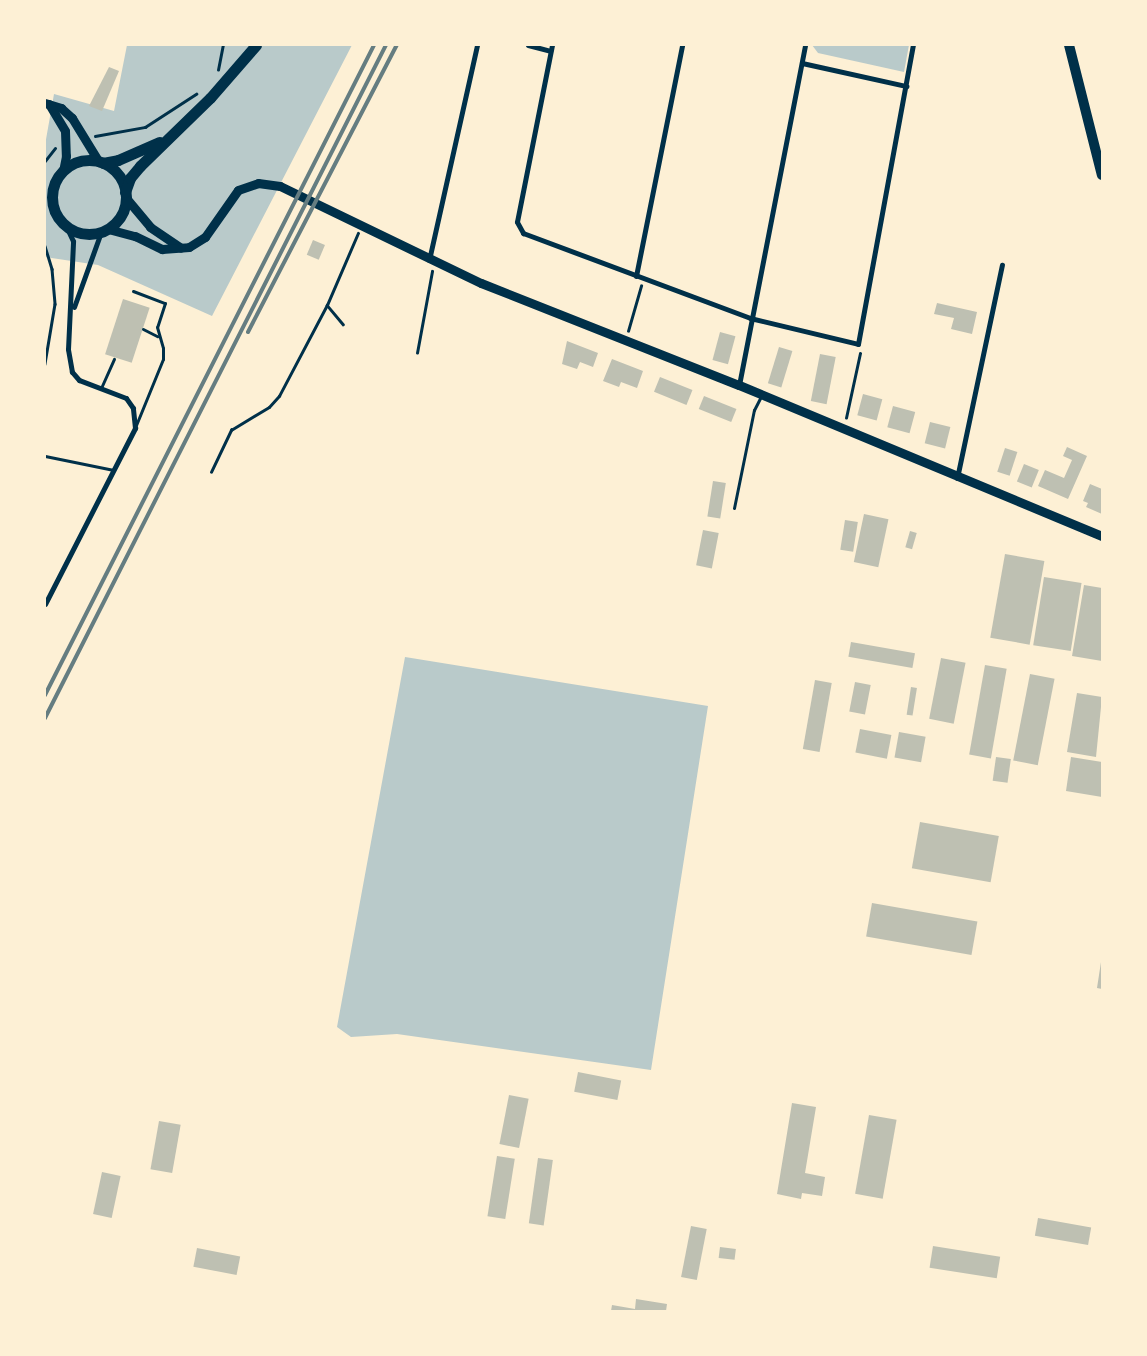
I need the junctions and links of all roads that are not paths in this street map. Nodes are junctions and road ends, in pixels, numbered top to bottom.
1 (256, 45) edge
2 (478, 45) edge
3 (528, 45) edge
4 (682, 45) edge
5 (805, 45) edge
6 (913, 45) edge
7 (1069, 45) edge
8 (551, 48) edge
9 (802, 63) junction
10 (906, 86) junction
11 (47, 103) edge
12 (165, 139) junction
13 (101, 162) junction
14 (63, 171) junction
15 (1102, 175) edge
16 (50, 186) edge
17 (126, 195) junction
18 (45, 212) edge
19 (62, 222) junction
20 (104, 230) junction
21 (182, 248) junction
22 (432, 261) junction
23 (1002, 265) dead end
24 (636, 276) junction
25 (133, 291) dead end
26 (72, 312) junction
27 (750, 318) junction
28 (143, 329) dead end
29 (158, 336) junction
30 (114, 359) dead end
31 (739, 385) junction
32 (101, 388) junction
33 (762, 395) junction
34 (135, 428) junction
35 (45, 456) edge
36 (114, 470) junction
37 (957, 478) junction
38 (734, 508) dead end
39 (1102, 536) edge
40 (45, 604) edge

1 - 12 main road
2 - 22 street
3 - 8 street
4 - 24 street
5 - 9 street
6 - 10 street
7 - 15 main road
8 - 24 street
9 - 10 street
9 - 27 street
10 - 27 street
11 - 13 street
11 - 14 street
12 - 13 main road
12 - 17 main road
13 - 14 main road
13 - 17 main road
14 - 16 main road
16 - 19 main road
17 - 20 main road
17 - 21 street
18 - 19 main road
19 - 20 main road
19 - 26 street
20 - 21 street
20 - 26 street
21 - 22 street
22 - 31 street
23 - 37 street
24 - 27 street
25 - 29 lane
26 - 32 street
27 - 31 street
28 - 29 lane
29 - 34 lane
30 - 32 lane
31 - 33 street
32 - 34 street
33 - 37 street
33 - 38 lane
34 - 36 street
35 - 36 lane
36 - 40 street
37 - 39 street

